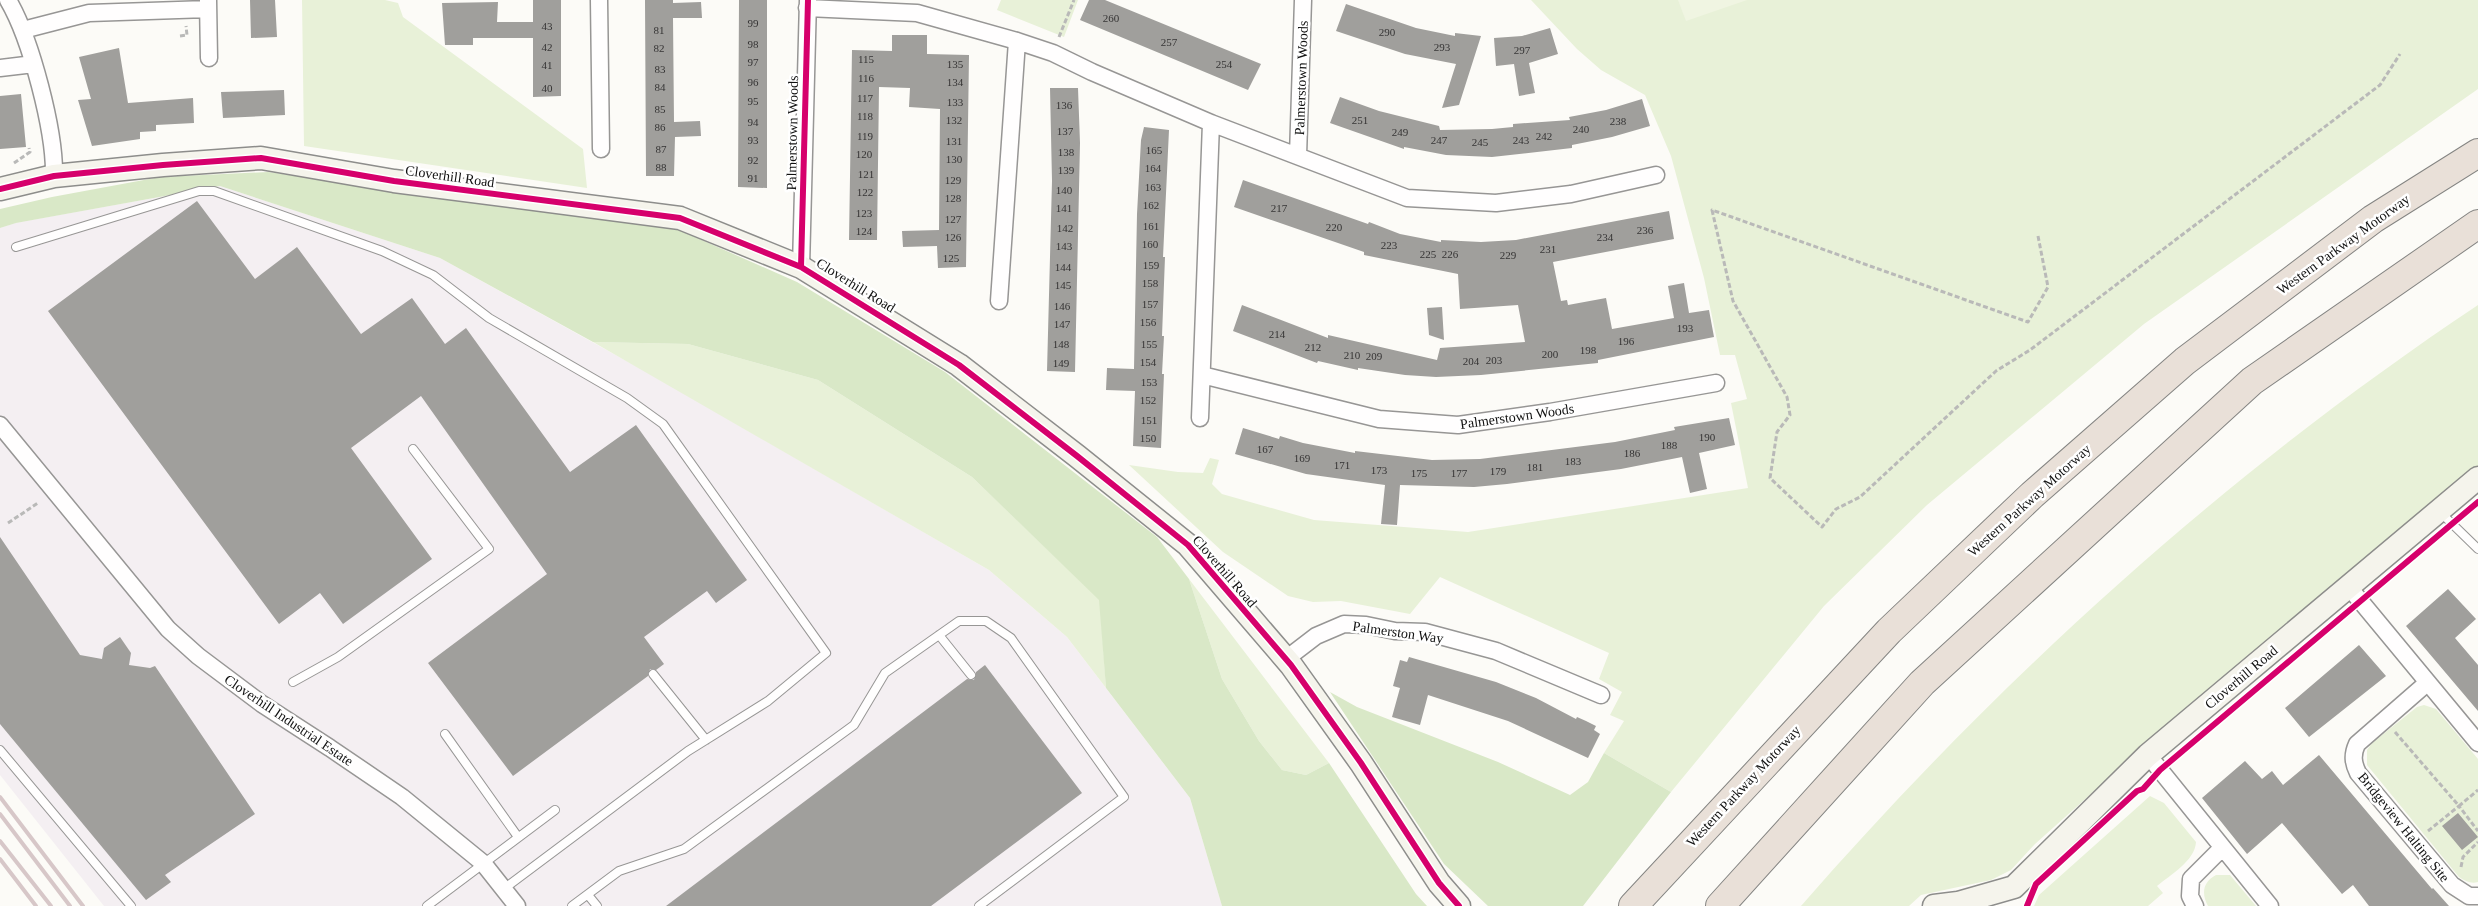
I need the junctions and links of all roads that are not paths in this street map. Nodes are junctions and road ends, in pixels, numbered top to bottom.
1 (8, 0) edge
2 (599, 0) edge
3 (1303, 0) edge
4 (208, 4) edge
5 (808, 4) edge
6 (23, 30) junction
7 (1017, 41) junction
8 (209, 58) dead end
9 (34, 64) junction
10 (0, 68) edge
11 (1211, 123) junction
12 (601, 149) dead end
13 (2478, 153) edge
14 (1298, 156) junction
15 (54, 176) junction
16 (1656, 176) dead end
17 (0, 188) edge
18 (2478, 224) edge
19 (16, 247) dead end
20 (801, 267) junction
21 (999, 301) dead end
22 (1202, 375) junction
23 (1716, 383) dead end
24 (1200, 418) dead end
25 (0, 426) edge
26 (413, 449) dead end
27 (2478, 478) edge
28 (2438, 510) junction
29 (2478, 549) edge
30 (2348, 586) junction
31 (939, 634) junction
32 (1286, 659) junction
33 (653, 674) dead end
34 (971, 675) dead end
35 (293, 682) dead end
36 (2427, 683) junction
37 (1601, 695) dead end
38 (445, 734) dead end
39 (706, 740) junction
40 (2478, 743) edge
41 (0, 750) edge
42 (2148, 755) junction
43 (555, 810) dead end
44 (518, 837) junction
45 (2222, 848) junction
46 (483, 863) junction
47 (504, 888) junction
48 (588, 894) junction
49 (2478, 896) edge
50 (2012, 897) edge
51 (439, 902) edge
52 (1963, 904) edge
53 (131, 906) edge
54 (428, 906) edge
55 (517, 906) edge
56 (572, 906) edge
57 (597, 906) edge
58 (979, 906) edge
59 (1459, 906) edge
60 (1633, 906) edge
61 (1720, 906) edge
62 (1934, 906) edge
63 (2195, 906) edge
64 (2270, 906) edge

1 - 6 street
2 - 12 street
3 - 14 street, Palmerstown Woods
4 - 6 street
4 - 8 street
5 - 7 street, Palmerstown Woods
5 - 20 street, Palmerstown Woods
6 - 9 street
7 - 11 street, Palmerstown Woods
7 - 21 street
9 - 10 street
9 - 15 street
11 - 14 street, Palmerstown Woods
11 - 22 street
13 - 60 highway, Western Parkway Motorway
14 - 16 street, Palmerstown Woods
15 - 17 street, Cloverhill Road
15 - 20 street, Cloverhill Road
18 - 61 highway
19 - 39 lane
20 - 32 street, Cloverhill Road
22 - 23 street, Palmerstown Woods
22 - 24 street
25 - 46 street, Cloverhill Industrial Estate
26 - 35 lane
27 - 28 street, Cloverhill Road
28 - 29 lane
28 - 30 street, Cloverhill Road
30 - 36 street
30 - 42 street, Cloverhill Road
31 - 34 lane
31 - 48 lane
31 - 58 lane
32 - 37 street, Palmerston Way
32 - 59 street, Cloverhill Road
33 - 39 lane
36 - 40 street
36 - 49 street, Bridgeview Halting Site
38 - 44 lane
39 - 47 lane
41 - 53 lane
42 - 45 street
42 - 50 street, Cloverhill Road
43 - 44 lane
44 - 46 lane
45 - 63 street
45 - 64 street
46 - 47 street, Cloverhill Industrial Estate
46 - 51 lane
47 - 55 street, Cloverhill Industrial Estate
48 - 56 lane
48 - 57 lane
50 - 52 street, Cloverhill Road
51 - 54 lane
52 - 62 street, Cloverhill Road

